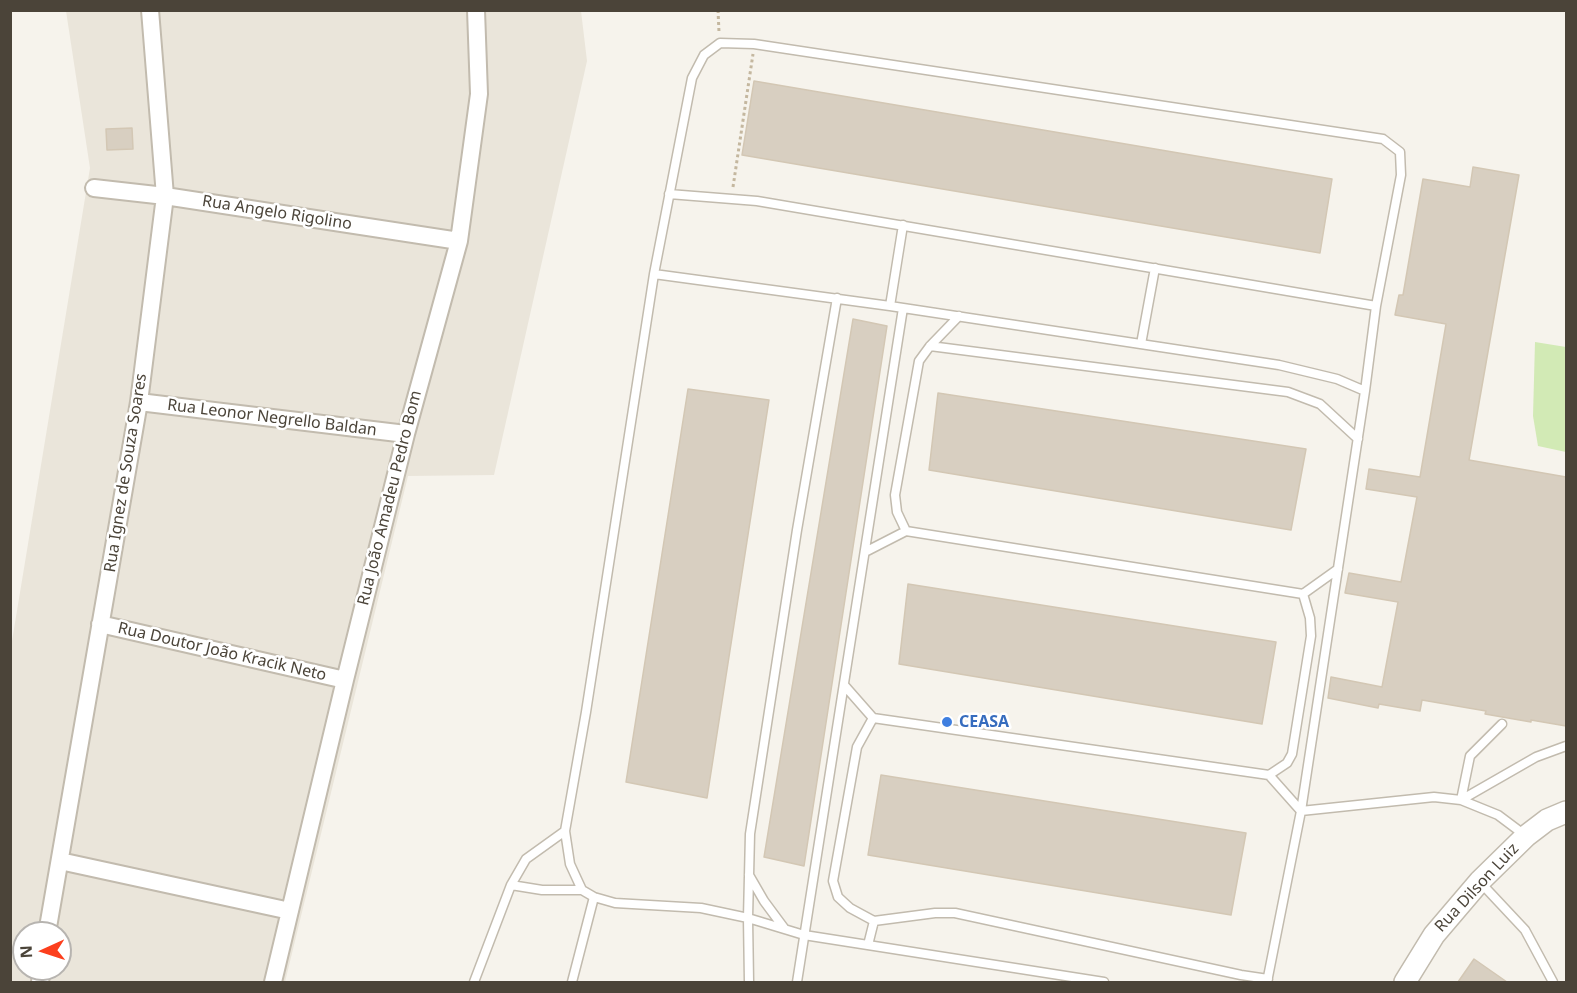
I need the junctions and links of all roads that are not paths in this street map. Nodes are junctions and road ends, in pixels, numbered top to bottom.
1 (150, 10) edge
2 (476, 10) edge
3 (94, 188) dead end
4 (669, 194) junction
5 (165, 196) junction
6 (903, 225) junction
7 (459, 241) junction
8 (1155, 268) junction
9 (654, 274) junction
10 (837, 298) junction
11 (890, 306) junction
12 (1376, 306) junction
13 (903, 308) junction
14 (959, 316) junction
15 (1141, 344) junction
16 (930, 346) junction
17 (1365, 391) junction
18 (139, 402) junction
19 (406, 434) junction
20 (1358, 439) junction
21 (906, 531) junction
22 (864, 552) junction
23 (1338, 569) junction
24 (1303, 594) junction
25 (100, 624) junction
26 (345, 680) junction
27 (844, 685) junction
28 (873, 718) junction
29 (1502, 724) dead end
30 (1566, 746) edge
31 (1269, 776) junction
32 (1461, 800) junction
33 (1301, 812) junction
34 (1566, 812) edge
35 (565, 831) junction
36 (1526, 836) junction
37 (60, 861) junction
38 (749, 874) junction
39 (1480, 881) junction
40 (511, 885) junction
41 (582, 890) junction
42 (594, 897) junction
43 (290, 911) junction
44 (748, 918) junction
45 (49, 921) edge
46 (874, 921) junction
47 (784, 928) junction
48 (804, 934) junction
49 (867, 945) junction
50 (1268, 981) edge
51 (273, 982) edge
52 (474, 982) edge
53 (572, 982) edge
54 (748, 982) edge
55 (797, 982) edge
56 (1104, 982) edge
57 (1405, 982) edge
58 (1552, 982) edge

1 - 5 street, Rua Ignez de Souza Soares
2 - 7 street, Rua João Amadeu Pedro Bom
3 - 5 street, Rua Angelo Rigolino
4 - 6 lane
4 - 9 lane
4 - 12 lane
5 - 7 street, Rua Angelo Rigolino
5 - 18 street, Rua Ignez de Souza Soares
6 - 8 lane
6 - 11 lane
7 - 19 street, Rua João Amadeu Pedro Bom
8 - 12 lane
8 - 15 lane
9 - 10 lane
9 - 35 lane
10 - 11 lane
10 - 38 lane
11 - 13 lane
12 - 17 lane
13 - 14 lane
13 - 22 lane
14 - 15 lane
14 - 16 lane
15 - 17 lane
16 - 20 lane
16 - 21 lane
17 - 20 lane
18 - 19 street, Rua Leonor Negrello Baldan
18 - 25 street, Rua Ignez de Souza Soares
19 - 26 street, Rua João Amadeu Pedro Bom
20 - 23 lane
21 - 22 lane
21 - 24 lane
22 - 27 lane
23 - 24 lane
23 - 33 lane
24 - 31 lane
25 - 26 street, Rua Doutor João Kracik Neto
25 - 37 street, Rua Ignez de Souza Soares
26 - 43 street, Rua João Amadeu Pedro Bom
27 - 28 lane
27 - 48 lane
28 - 31 lane
28 - 46 lane
29 - 32 lane
30 - 32 lane
31 - 33 lane
32 - 33 lane
32 - 36 lane
33 - 50 lane
34 - 36 street, Rua Dilson Luiz
35 - 40 lane
35 - 41 lane
36 - 39 street, Rua Dilson Luiz
37 - 43 street
37 - 45 street, Rua Ignez de Souza Soares
38 - 44 lane
38 - 47 lane
39 - 57 street, Rua Dilson Luiz
39 - 58 lane
40 - 41 lane
40 - 52 lane
41 - 42 lane
42 - 44 lane
42 - 53 lane
43 - 51 street, Rua João Amadeu Pedro Bom
44 - 47 lane
44 - 54 lane
46 - 49 lane
46 - 50 lane
47 - 48 lane
48 - 49 lane
48 - 55 lane
49 - 56 lane

